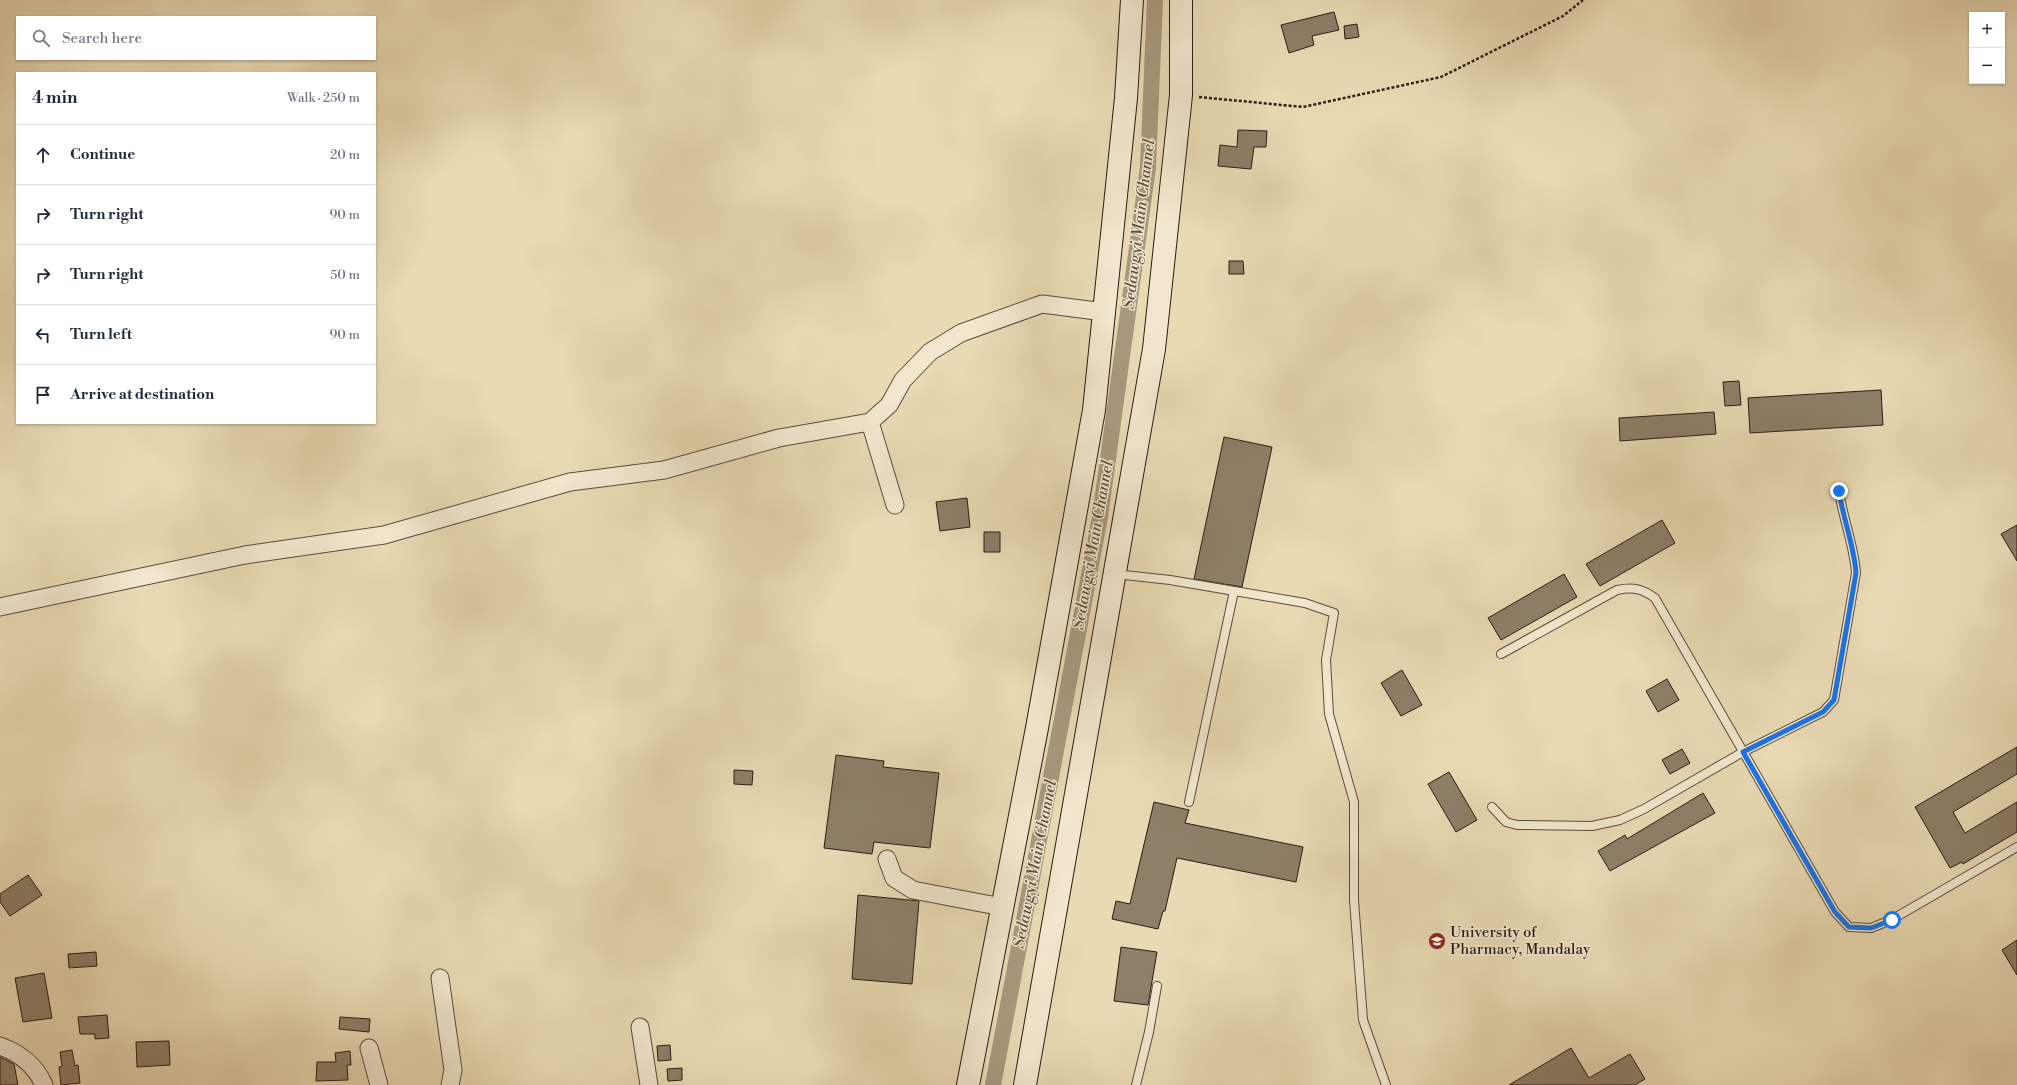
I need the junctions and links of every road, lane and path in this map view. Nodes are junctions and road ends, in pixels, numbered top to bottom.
1 (1132, 0) edge
2 (1181, 0) edge
3 (1583, 0) edge
4 (1181, 95) junction
5 (1104, 312) junction
6 (870, 422) junction
7 (1839, 491) dead end
8 (895, 505) dead end
9 (1114, 574) junction
10 (1234, 591) junction
11 (0, 608) edge
12 (1501, 654) dead end
13 (1743, 752) junction
14 (1190, 802) dead end
15 (1492, 807) dead end
16 (2017, 846) edge
17 (887, 859) dead end
18 (1002, 907) junction
19 (440, 978) dead end
20 (1157, 986) dead end
21 (640, 1027) dead end
22 (0, 1046) edge
23 (369, 1048) dead end
24 (44, 1085) edge
25 (379, 1085) edge
26 (450, 1085) edge
27 (649, 1085) edge
28 (968, 1085) edge
29 (1025, 1085) edge
30 (1136, 1085) edge
31 (1386, 1085) edge

1 - 5 street
2 - 4 street
3 - 4 path
4 - 9 street
5 - 6 street
5 - 18 street
6 - 8 street
6 - 11 street
7 - 13 lane
9 - 10 lane
9 - 29 street
10 - 14 lane
10 - 31 lane
12 - 13 lane
13 - 15 lane
13 - 16 lane
17 - 18 street
18 - 28 street
19 - 26 street
20 - 30 lane
21 - 27 street
22 - 24 street
23 - 25 street

